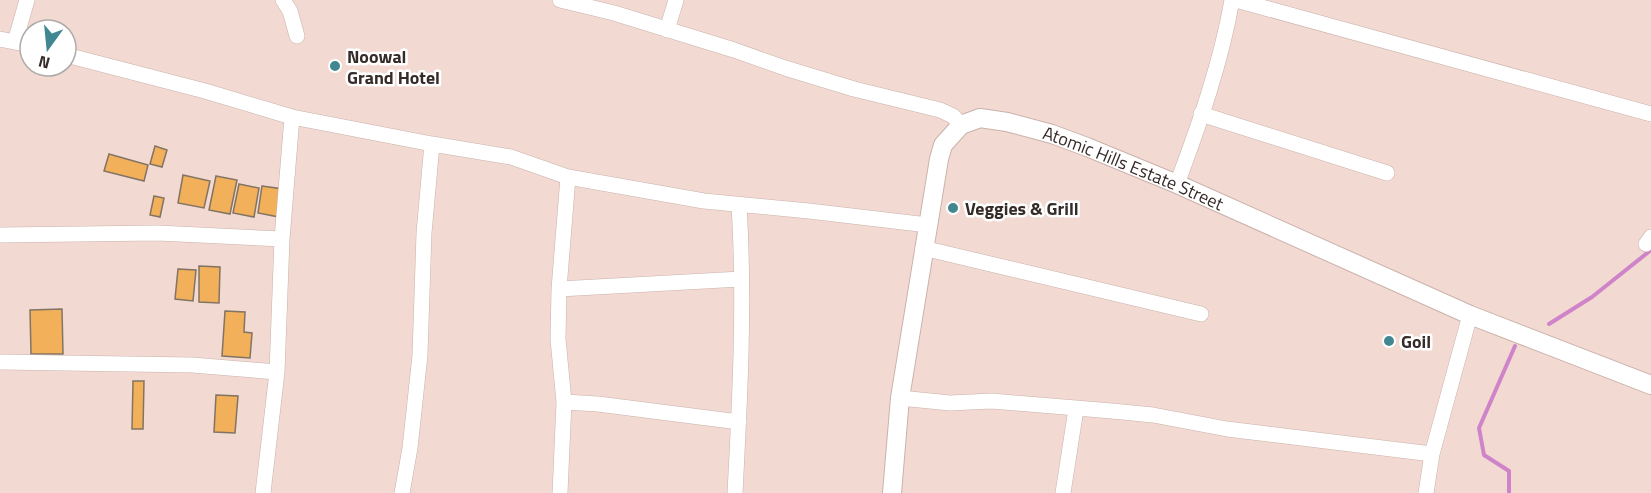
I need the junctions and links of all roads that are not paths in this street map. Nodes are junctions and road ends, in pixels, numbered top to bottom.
1 (27, 0) edge
2 (283, 0) edge
3 (560, 0) edge
4 (676, 0) edge
5 (1232, 0) edge
6 (1236, 0) edge
7 (667, 30) junction
8 (297, 36) dead end
9 (9, 41) edge
10 (78, 58) edge
11 (1201, 114) junction
12 (1651, 114) edge
13 (292, 117) junction
14 (962, 125) junction
15 (432, 144) junction
16 (1387, 173) dead end
17 (568, 177) junction
18 (1177, 184) junction
19 (740, 205) junction
20 (928, 225) junction
21 (0, 236) edge
22 (282, 239) junction
23 (924, 248) junction
24 (741, 279) junction
25 (559, 289) junction
26 (1201, 314) dead end
27 (1470, 315) junction
28 (0, 362) edge
29 (277, 372) junction
30 (1651, 385) edge
31 (900, 398) junction
32 (564, 402) junction
33 (1076, 409) junction
34 (739, 422) junction
35 (1432, 454) junction
36 (263, 493) edge
37 (402, 493) edge
38 (560, 493) edge
39 (735, 493) edge
40 (892, 493) edge
41 (1063, 493) edge
42 (1426, 493) edge

1 - 9 street
2 - 8 street
3 - 7 street
4 - 7 street
5 - 11 street
6 - 12 street
7 - 14 street
10 - 13 street
11 - 16 street
11 - 18 street
13 - 15 street
13 - 22 street
14 - 18 street, Atomic Hills Estate Street
14 - 20 street
15 - 17 street
15 - 37 street
17 - 19 street
17 - 25 street
18 - 27 street, Atomic Hills Estate Street
19 - 20 street
19 - 24 street
20 - 23 street
21 - 22 street
22 - 29 street
23 - 26 street
23 - 31 street
24 - 25 street
24 - 34 street
25 - 32 street
27 - 30 street, Atomic Hills Estate Street
27 - 35 street
28 - 29 street
29 - 36 street
31 - 33 street
31 - 40 street
32 - 34 street
32 - 38 street
33 - 35 street
33 - 41 street
34 - 39 street
35 - 42 street

